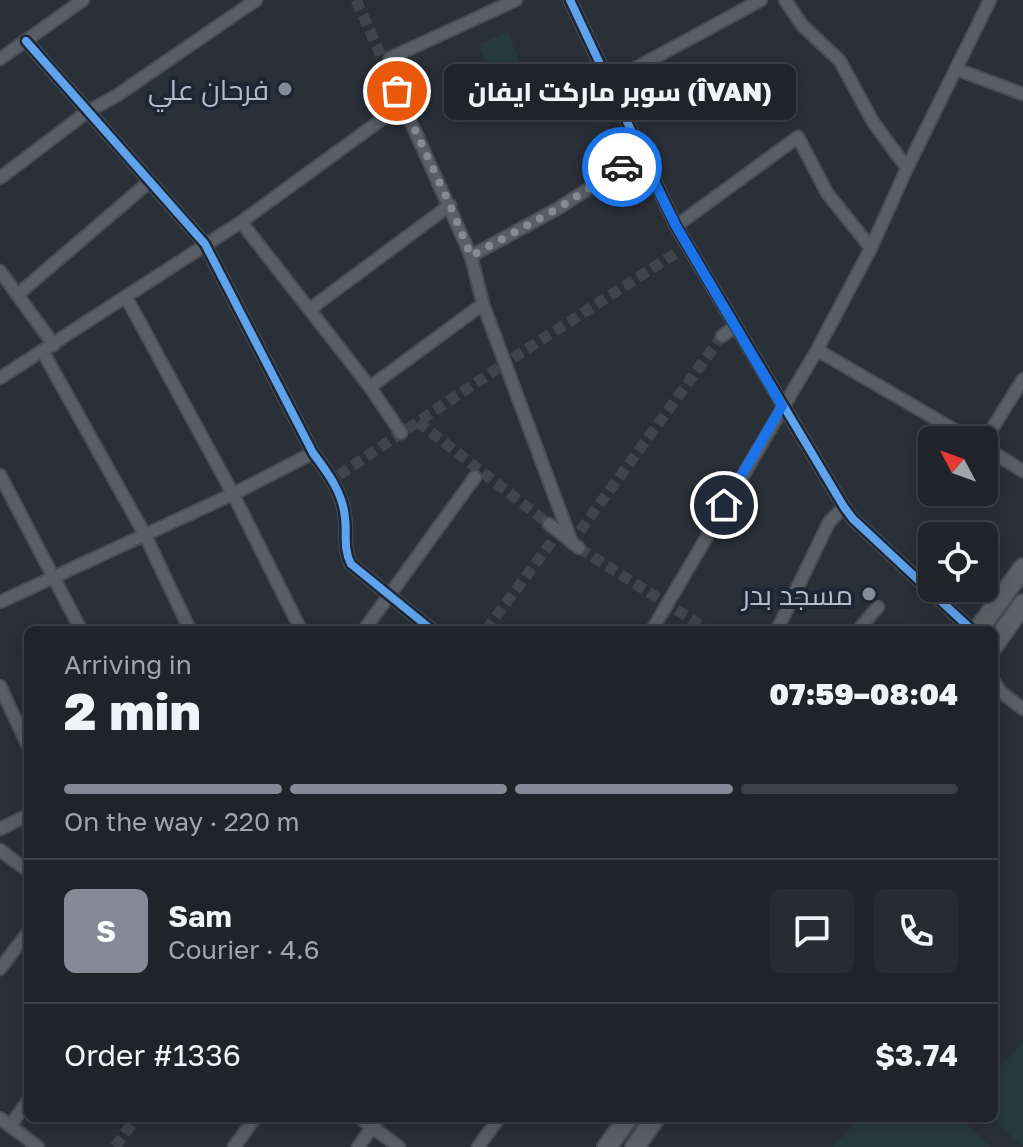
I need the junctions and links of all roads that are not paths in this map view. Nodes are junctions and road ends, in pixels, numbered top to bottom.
1 (83, 0) edge
2 (256, 0) edge
3 (516, 0) edge
4 (570, 0) edge
5 (761, 0) edge
6 (785, 0) edge
7 (990, 0) edge
8 (26, 41) junction
9 (390, 58) dead end
10 (0, 59) edge
11 (956, 69) junction
12 (608, 83) junction
13 (397, 91) tunnel mouth
14 (1023, 94) edge
15 (403, 104) junction
16 (87, 112) junction
17 (641, 155) junction
18 (907, 168) junction
19 (0, 178) edge
20 (149, 182) junction
21 (450, 205) junction
22 (241, 222) junction
23 (676, 226) junction
24 (205, 244) junction
25 (687, 246) junction
26 (871, 248) junction
27 (676, 253) tunnel mouth
28 (471, 256) junction
29 (0, 271) edge
30 (17, 295) junction
31 (126, 297) junction
32 (483, 304) junction
33 (310, 309) junction
34 (735, 327) junction
35 (722, 336) tunnel mouth
36 (48, 349) junction
37 (817, 350) junction
38 (0, 378) edge
39 (1023, 379) edge
40 (370, 387) junction
41 (782, 406) junction
42 (948, 426) edge
43 (995, 426) edge
44 (401, 433) dead end
45 (313, 453) junction
46 (998, 454) edge
47 (1023, 471) edge
48 (0, 475) edge
49 (475, 477) dead end
50 (233, 494) junction
51 (844, 507) junction
52 (580, 531) tunnel mouth
53 (554, 532) tunnel mouth
54 (145, 535) junction
55 (575, 545) junction
56 (1023, 568) edge
57 (55, 576) junction
58 (389, 596) junction
59 (0, 602) edge
60 (1023, 604) edge
61 (878, 607) dead end
62 (79, 626) edge
63 (188, 626) edge
64 (299, 626) edge
65 (367, 626) edge
66 (427, 626) edge
67 (654, 626) edge
68 (779, 626) edge
69 (861, 626) edge
70 (968, 626) edge
71 (981, 626) edge
72 (998, 639) edge
73 (0, 686) edge
74 (998, 690) edge
75 (1023, 709) edge
76 (24, 737) edge
77 (24, 817) edge
78 (0, 829) edge
79 (0, 850) edge
80 (24, 868) edge
81 (24, 937) edge
82 (0, 969) edge
83 (24, 1105) edge
84 (5, 1122) edge
85 (252, 1122) edge
86 (376, 1122) edge
87 (496, 1122) edge
88 (625, 1122) edge
89 (652, 1122) edge
90 (38, 1147) edge
91 (234, 1147) edge
92 (358, 1147) edge
93 (399, 1147) edge
94 (478, 1147) edge
95 (607, 1147) edge
96 (635, 1147) edge

1 - 8 street
2 - 16 street
3 - 9 street
4 - 12 street
5 - 12 street
6 - 18 street
7 - 11 street
8 - 10 street
8 - 16 street
11 - 14 street
11 - 18 street
12 - 17 street
13 - 15 street
15 - 21 street
15 - 22 street
16 - 19 street
16 - 20 street
17 - 23 street
17 - 28 street
18 - 26 street
20 - 24 street
20 - 30 street
21 - 28 street
21 - 33 street
22 - 24 street
22 - 33 street
23 - 25 street
23 - 26 street
24 - 31 street
24 - 45 street
25 - 27 street
25 - 34 street
26 - 37 street
28 - 32 street
29 - 30 street
30 - 36 street
31 - 36 street
31 - 50 street
32 - 40 street
32 - 55 street
33 - 40 street
34 - 35 street
34 - 41 street
36 - 38 street
36 - 54 street
37 - 41 street
37 - 42 street
39 - 43 street
40 - 44 street
41 - 51 street
41 - 67 street
45 - 50 street
45 - 58 street
46 - 47 street
48 - 57 street
49 - 58 street
50 - 54 street
50 - 64 street
51 - 68 street
51 - 70 street
52 - 55 street
53 - 55 street
54 - 57 street
54 - 63 street
56 - 71 main road
57 - 59 street
57 - 62 street
58 - 65 street
58 - 66 street
60 - 72 main road
61 - 69 street
73 - 76 street
74 - 75 street
77 - 78 street
79 - 80 street
81 - 82 street
83 - 84 street
84 - 90 street
85 - 91 street
86 - 92 street
86 - 93 street
87 - 94 street
88 - 95 main road
89 - 96 main road

